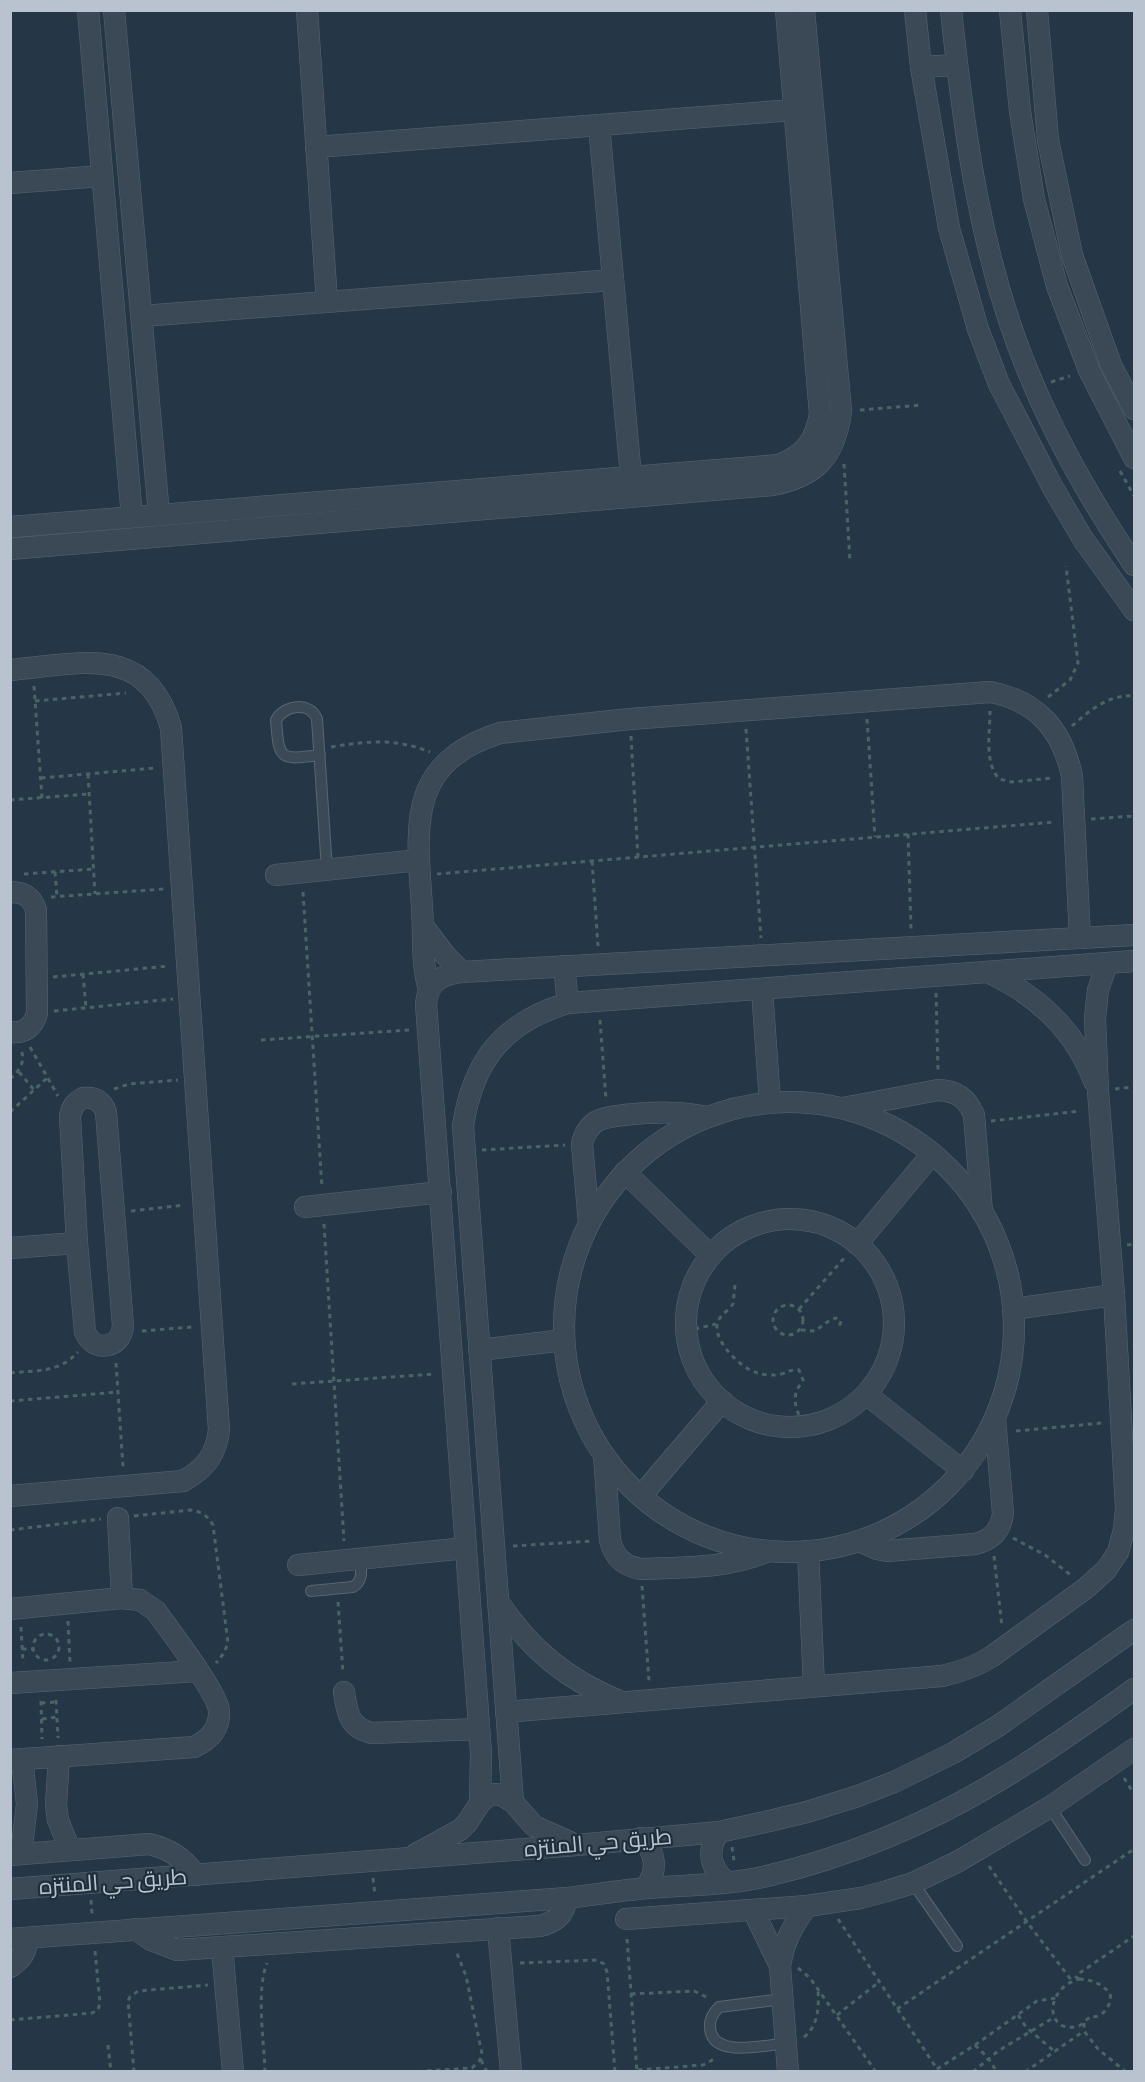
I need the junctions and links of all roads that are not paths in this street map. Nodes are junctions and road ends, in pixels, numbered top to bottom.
1 (88, 10) edge
2 (114, 10) edge
3 (307, 10) edge
4 (786, 10) edge
5 (804, 10) edge
6 (915, 10) edge
7 (951, 10) edge
8 (1010, 10) edge
9 (1037, 10) edge
10 (957, 64) junction
11 (921, 67) junction
12 (793, 110) junction
13 (599, 125) junction
14 (316, 147) junction
15 (102, 176) junction
16 (10, 183) edge
17 (613, 280) junction
18 (327, 302) junction
19 (142, 316) junction
20 (1134, 409) edge
21 (1134, 458) edge
22 (631, 477) junction
23 (159, 515) junction
24 (132, 517) junction
25 (10, 527) edge
26 (1109, 528) junction
27 (1086, 542) junction
28 (10, 549) edge
29 (1134, 565) edge
30 (1134, 610) edge
31 (10, 670) edge
32 (320, 752) junction
33 (419, 868) junction
34 (327, 870) junction
35 (276, 875) dead end
36 (16, 883) edge
37 (423, 926) junction
38 (1134, 935) edge
39 (1080, 938) junction
40 (988, 943) junction
41 (826, 952) junction
42 (676, 960) junction
43 (1134, 962) edge
44 (1107, 964) junction
45 (564, 966) junction
46 (462, 972) junction
47 (988, 972) junction
48 (827, 984) junction
49 (762, 988) junction
50 (429, 990) junction
51 (678, 995) junction
52 (568, 1003) junction
53 (16, 1033) edge
54 (1099, 1100) junction
55 (770, 1103) junction
56 (840, 1108) junction
57 (708, 1117) junction
58 (463, 1126) junction
59 (436, 1129) junction
60 (932, 1154) junction
61 (625, 1172) junction
62 (441, 1192) junction
63 (305, 1207) dead end
64 (983, 1214) junction
65 (589, 1223) junction
66 (77, 1243) junction
67 (857, 1244) junction
68 (10, 1248) edge
69 (710, 1255) junction
70 (474, 1279) junction
71 (447, 1283) junction
72 (1114, 1295) junction
73 (1013, 1309) junction
74 (564, 1340) junction
75 (479, 1350) junction
76 (866, 1394) junction
77 (722, 1401) junction
78 (995, 1426) junction
79 (604, 1455) junction
80 (963, 1471) junction
81 (488, 1472) junction
82 (461, 1474) junction
83 (10, 1496) edge
84 (641, 1496) junction
85 (118, 1518) road end
86 (860, 1541) junction
87 (466, 1548) junction
88 (769, 1551) junction
89 (808, 1551) junction
90 (360, 1558) junction
91 (298, 1565) dead end
92 (311, 1591) dead end
93 (122, 1598) junction
94 (498, 1602) junction
95 (15, 1608) edge
96 (1134, 1630) edge
97 (198, 1671) junction
98 (40, 1681) edge
99 (814, 1686) junction
100 (1134, 1689) edge
101 (344, 1692) road end
102 (622, 1702) junction
103 (506, 1712) junction
104 (479, 1729) junction
105 (1134, 1749) edge
106 (509, 1750) junction
107 (480, 1753) junction
108 (51, 1757) junction
109 (16, 1760) edge
110 (513, 1802) junction
111 (480, 1803) junction
112 (1050, 1807) junction
113 (725, 1831) junction
114 (642, 1838) junction
115 (577, 1845) junction
116 (70, 1850) junction
117 (16, 1854) edge
118 (408, 1859) junction
119 (1085, 1860) dead end
120 (196, 1875) junction
121 (766, 1876) junction
122 (732, 1882) junction
123 (913, 1883) junction
124 (645, 1888) junction
125 (10, 1889) edge
126 (567, 1898) junction
127 (807, 1906) junction
128 (760, 1909) junction
129 (626, 1919) road end
130 (498, 1928) junction
131 (135, 1929) junction
132 (19, 1938) edge
133 (957, 1946) dead end
134 (222, 1947) junction
135 (780, 1966) junction
136 (10, 1967) edge
137 (783, 1999) junction
138 (786, 2043) junction
139 (233, 2072) edge
140 (511, 2072) edge
141 (788, 2072) edge

1 - 15 street
2 - 19 street
3 - 14 street
4 - 12 street
5 - 28 street
6 - 11 street
7 - 10 street
8 - 21 street
9 - 20 street
10 - 11 street
10 - 26 street
11 - 27 street
12 - 13 street
12 - 22 street
13 - 14 street
13 - 17 street
14 - 18 street
15 - 16 street
15 - 24 street
17 - 18 street
17 - 22 street
18 - 19 street
19 - 23 street
22 - 23 street
23 - 24 street
24 - 25 street
26 - 27 street
26 - 29 street
27 - 30 street
31 - 83 street
32 - 32 lane
32 - 34 lane
33 - 34 street
33 - 37 street
33 - 39 street
34 - 35 street
36 - 53 street
37 - 46 street
37 - 50 street
38 - 39 street
39 - 40 street
40 - 41 street
40 - 47 street
41 - 42 street
41 - 48 street
42 - 45 street
42 - 51 street
43 - 44 street
44 - 47 street
44 - 54 street
45 - 46 street
45 - 52 street
46 - 50 street
47 - 48 street
47 - 54 street
48 - 49 street
49 - 51 street
49 - 55 street
50 - 59 street
51 - 52 street
52 - 58 street
54 - 72 street
55 - 56 street
55 - 57 street
56 - 60 street
56 - 64 street
57 - 61 street
57 - 65 street
58 - 59 street
58 - 70 street
59 - 62 street
60 - 64 street
60 - 67 street
61 - 65 street
61 - 69 street
62 - 63 street
62 - 71 street
64 - 73 street
65 - 74 street
66 - 66 street
66 - 68 street
67 - 69 street
67 - 76 street
69 - 77 street
70 - 71 street
70 - 75 street
71 - 82 street
72 - 73 street
72 - 99 street
73 - 78 street
74 - 75 street
74 - 79 street
75 - 81 street
76 - 77 street
76 - 80 street
77 - 84 street
78 - 80 street
78 - 86 street
79 - 84 street
79 - 88 street
80 - 86 street
81 - 82 street
81 - 94 street
82 - 87 street
84 - 88 street
85 - 93 street
86 - 89 street
87 - 90 street
87 - 104 street
88 - 89 street
89 - 99 street
90 - 91 street
90 - 92 lane
93 - 95 street
93 - 97 street
94 - 102 street
94 - 103 street
96 - 113 street, طريق حي المنتزه
97 - 98 street
97 - 108 street
99 - 102 street
100 - 121 street
101 - 104 street
102 - 103 street
103 - 106 street
104 - 107 street
105 - 112 street
106 - 107 street
106 - 110 street
107 - 111 street
108 - 109 street
108 - 116 street
109 - 117 street
110 - 111 street
110 - 115 street
111 - 118 street
112 - 119 lane
112 - 123 street
113 - 114 street, طريق حي المنتزه
113 - 122 street
114 - 115 street, طريق حي المنتزه
114 - 124 street
115 - 118 street, طريق حي المنتزه
116 - 117 street
116 - 120 street
118 - 120 street, طريق حي المنتزه
120 - 125 street, طريق حي المنتزه
121 - 122 street
121 - 128 street
122 - 124 street
123 - 127 street
123 - 133 lane
124 - 126 street
126 - 130 street
126 - 131 street
127 - 128 street
127 - 135 street
128 - 129 street
128 - 135 street
130 - 134 street
130 - 140 street
131 - 132 street
131 - 134 street
132 - 136 street
134 - 139 street
135 - 137 street
137 - 138 street
137 - 138 lane
138 - 141 street

